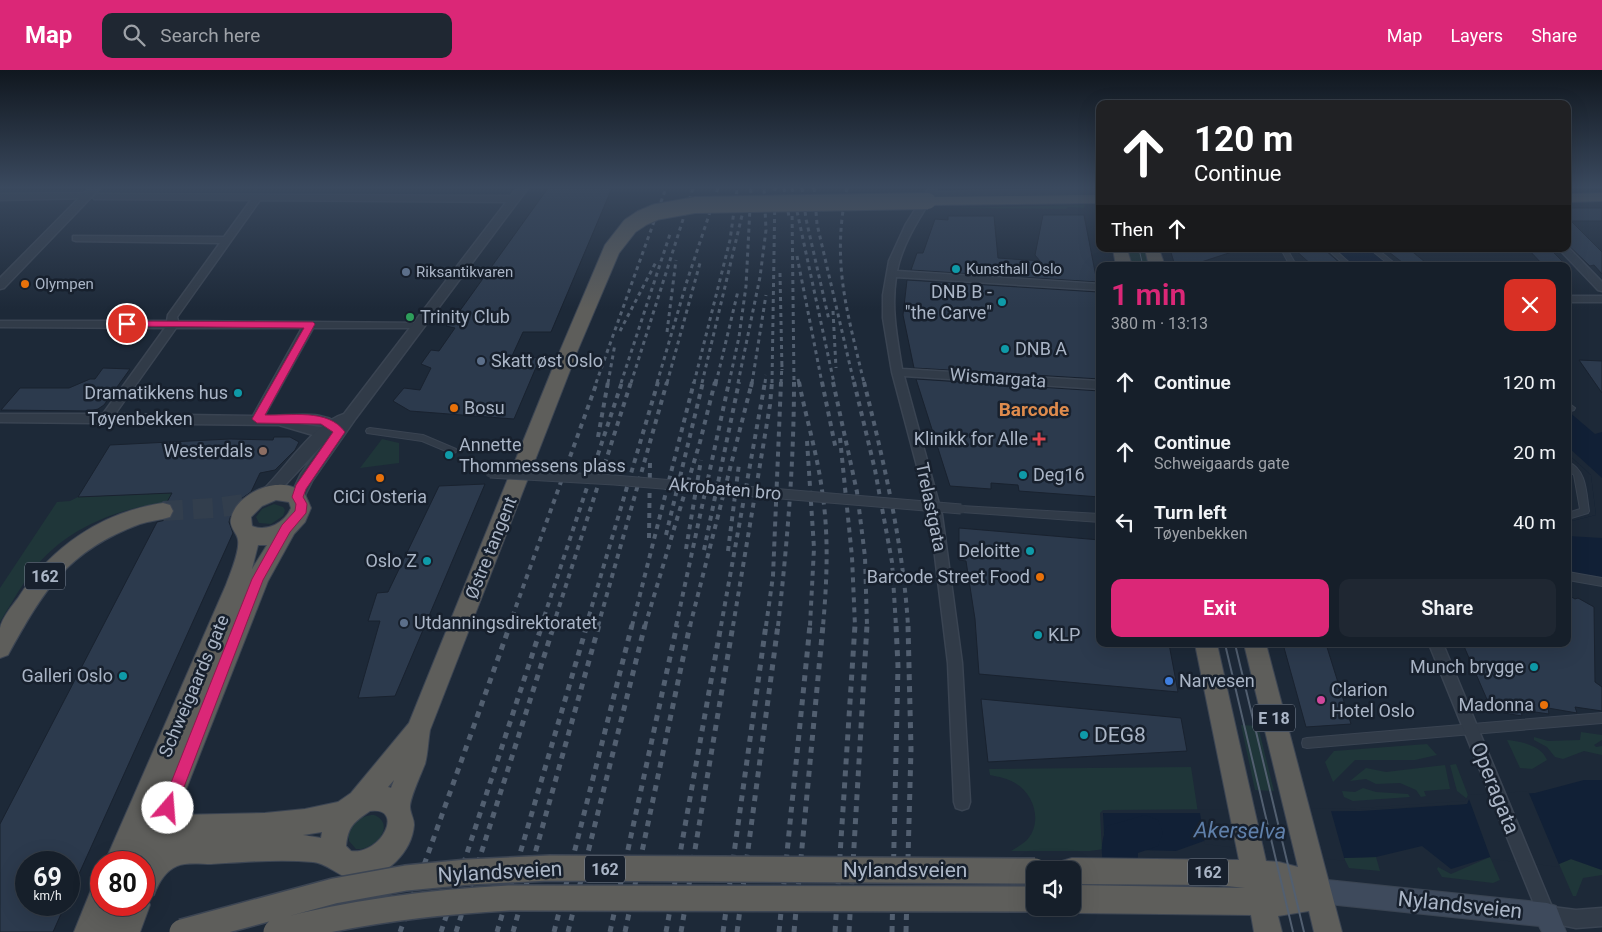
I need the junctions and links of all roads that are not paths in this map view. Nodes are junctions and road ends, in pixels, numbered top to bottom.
1 (60, 228) edge
2 (236, 228) edge
3 (492, 228) edge
4 (627, 228) edge
5 (910, 228) edge
6 (76, 238) dead end
7 (228, 240) junction
8 (1334, 252) edge
9 (1377, 252) edge
10 (1567, 252) edge
11 (1345, 262) edge
12 (1389, 262) edge
13 (892, 274) junction
14 (0, 285) edge
15 (1096, 287) edge
16 (1602, 288) edge
17 (1602, 299) edge
18 (1571, 300) edge
19 (0, 324) edge
20 (173, 324) junction
21 (310, 324) junction
22 (419, 325) junction
23 (897, 372) junction
24 (1096, 385) edge
25 (0, 418) edge
26 (106, 419) junction
27 (257, 419) junction
28 (332, 430) junction
29 (370, 431) dead end
30 (453, 451) dead end
31 (1571, 468) edge
32 (487, 472) dead end
33 (268, 494) junction
34 (297, 497) junction
35 (961, 508) joint
36 (1571, 515) edge
37 (159, 518) tunnel mouth
38 (1096, 518) edge
39 (286, 529) junction
40 (252, 536) junction
41 (1571, 577) edge
42 (1602, 582) edge
43 (1207, 647) edge
44 (1256, 647) edge
45 (1437, 647) edge
46 (0, 648) edge
47 (1602, 718) edge
48 (1471, 729) junction
49 (418, 730) junction
50 (1308, 744) dead end
51 (172, 794) junction
52 (962, 802) dead end
53 (353, 807) junction
54 (397, 807) junction
55 (177, 828) junction
56 (152, 836) junction
57 (124, 851) edge
58 (130, 851) edge
59 (145, 851) edge
60 (334, 855) junction
61 (1253, 864) junction
62 (155, 867) edge
63 (1026, 871) edge
64 (1081, 871) edge
65 (1318, 891) junction
66 (1026, 899) edge
67 (1081, 899) edge
68 (1262, 902) junction
69 (94, 916) edge
70 (115, 916) edge
71 (132, 916) edge
72 (1602, 917) edge
73 (1550, 923) edge
74 (88, 932) edge
75 (108, 932) edge
76 (126, 932) edge
77 (182, 932) edge
78 (276, 932) edge
79 (1268, 932) edge
80 (1328, 932) edge

1 - 14 street
2 - 7 street
3 - 22 street
4 - 49 highway, Østre tangent, bridge
5 - 13 street, Trelastgata
6 - 7 street
7 - 20 street
8 - 11 street
9 - 12 street
10 - 16 street
13 - 15 street
13 - 23 street, Trelastgata
17 - 18 street
19 - 20 street
20 - 21 street
20 - 26 street
21 - 22 street
21 - 27 street
22 - 28 street
23 - 24 street, Wismargata
23 - 52 street, Trelastgata
25 - 26 street, Tøyenbekken
26 - 27 street, Tøyenbekken
27 - 28 street, Tøyenbekken
28 - 33 street
28 - 34 street
29 - 30 street
31 - 36 street
32 - 35 street, Akrobaten bro, bridge
33 - 34 highway
33 - 40 highway
34 - 39 highway
35 - 38 street
37 - 46 highway, 162
39 - 40 highway
39 - 51 highway, Schweigaards gate
40 - 57 highway, Schweigaards gate
41 - 42 street
43 - 61 highway
44 - 65 highway, E 18
45 - 48 street, Operagata
47 - 48 street, Operagata
48 - 50 street, Operagata
48 - 73 street, Operagata
49 - 53 highway, Østre tangent
49 - 54 highway, Østre tangent
51 - 55 highway
51 - 56 highway, Schweigaards gate
53 - 54 highway
53 - 55 highway
53 - 60 highway
54 - 60 highway
55 - 56 highway
56 - 58 highway
56 - 59 highway, Schweigaards gate
60 - 62 highway
61 - 64 highway, Nylandsveien / 162
61 - 65 highway, Nylandsveien / 162
61 - 68 highway
63 - 77 highway, Nylandsveien / 162, bridge
65 - 68 highway, 162
65 - 73 main road, Nylandsveien
65 - 80 highway, E 18
66 - 78 highway, Nylandsveien / 162, bridge
67 - 68 highway, 162
68 - 79 highway
69 - 74 highway
70 - 75 highway
71 - 76 highway
72 - 73 street, Nylandsveien

